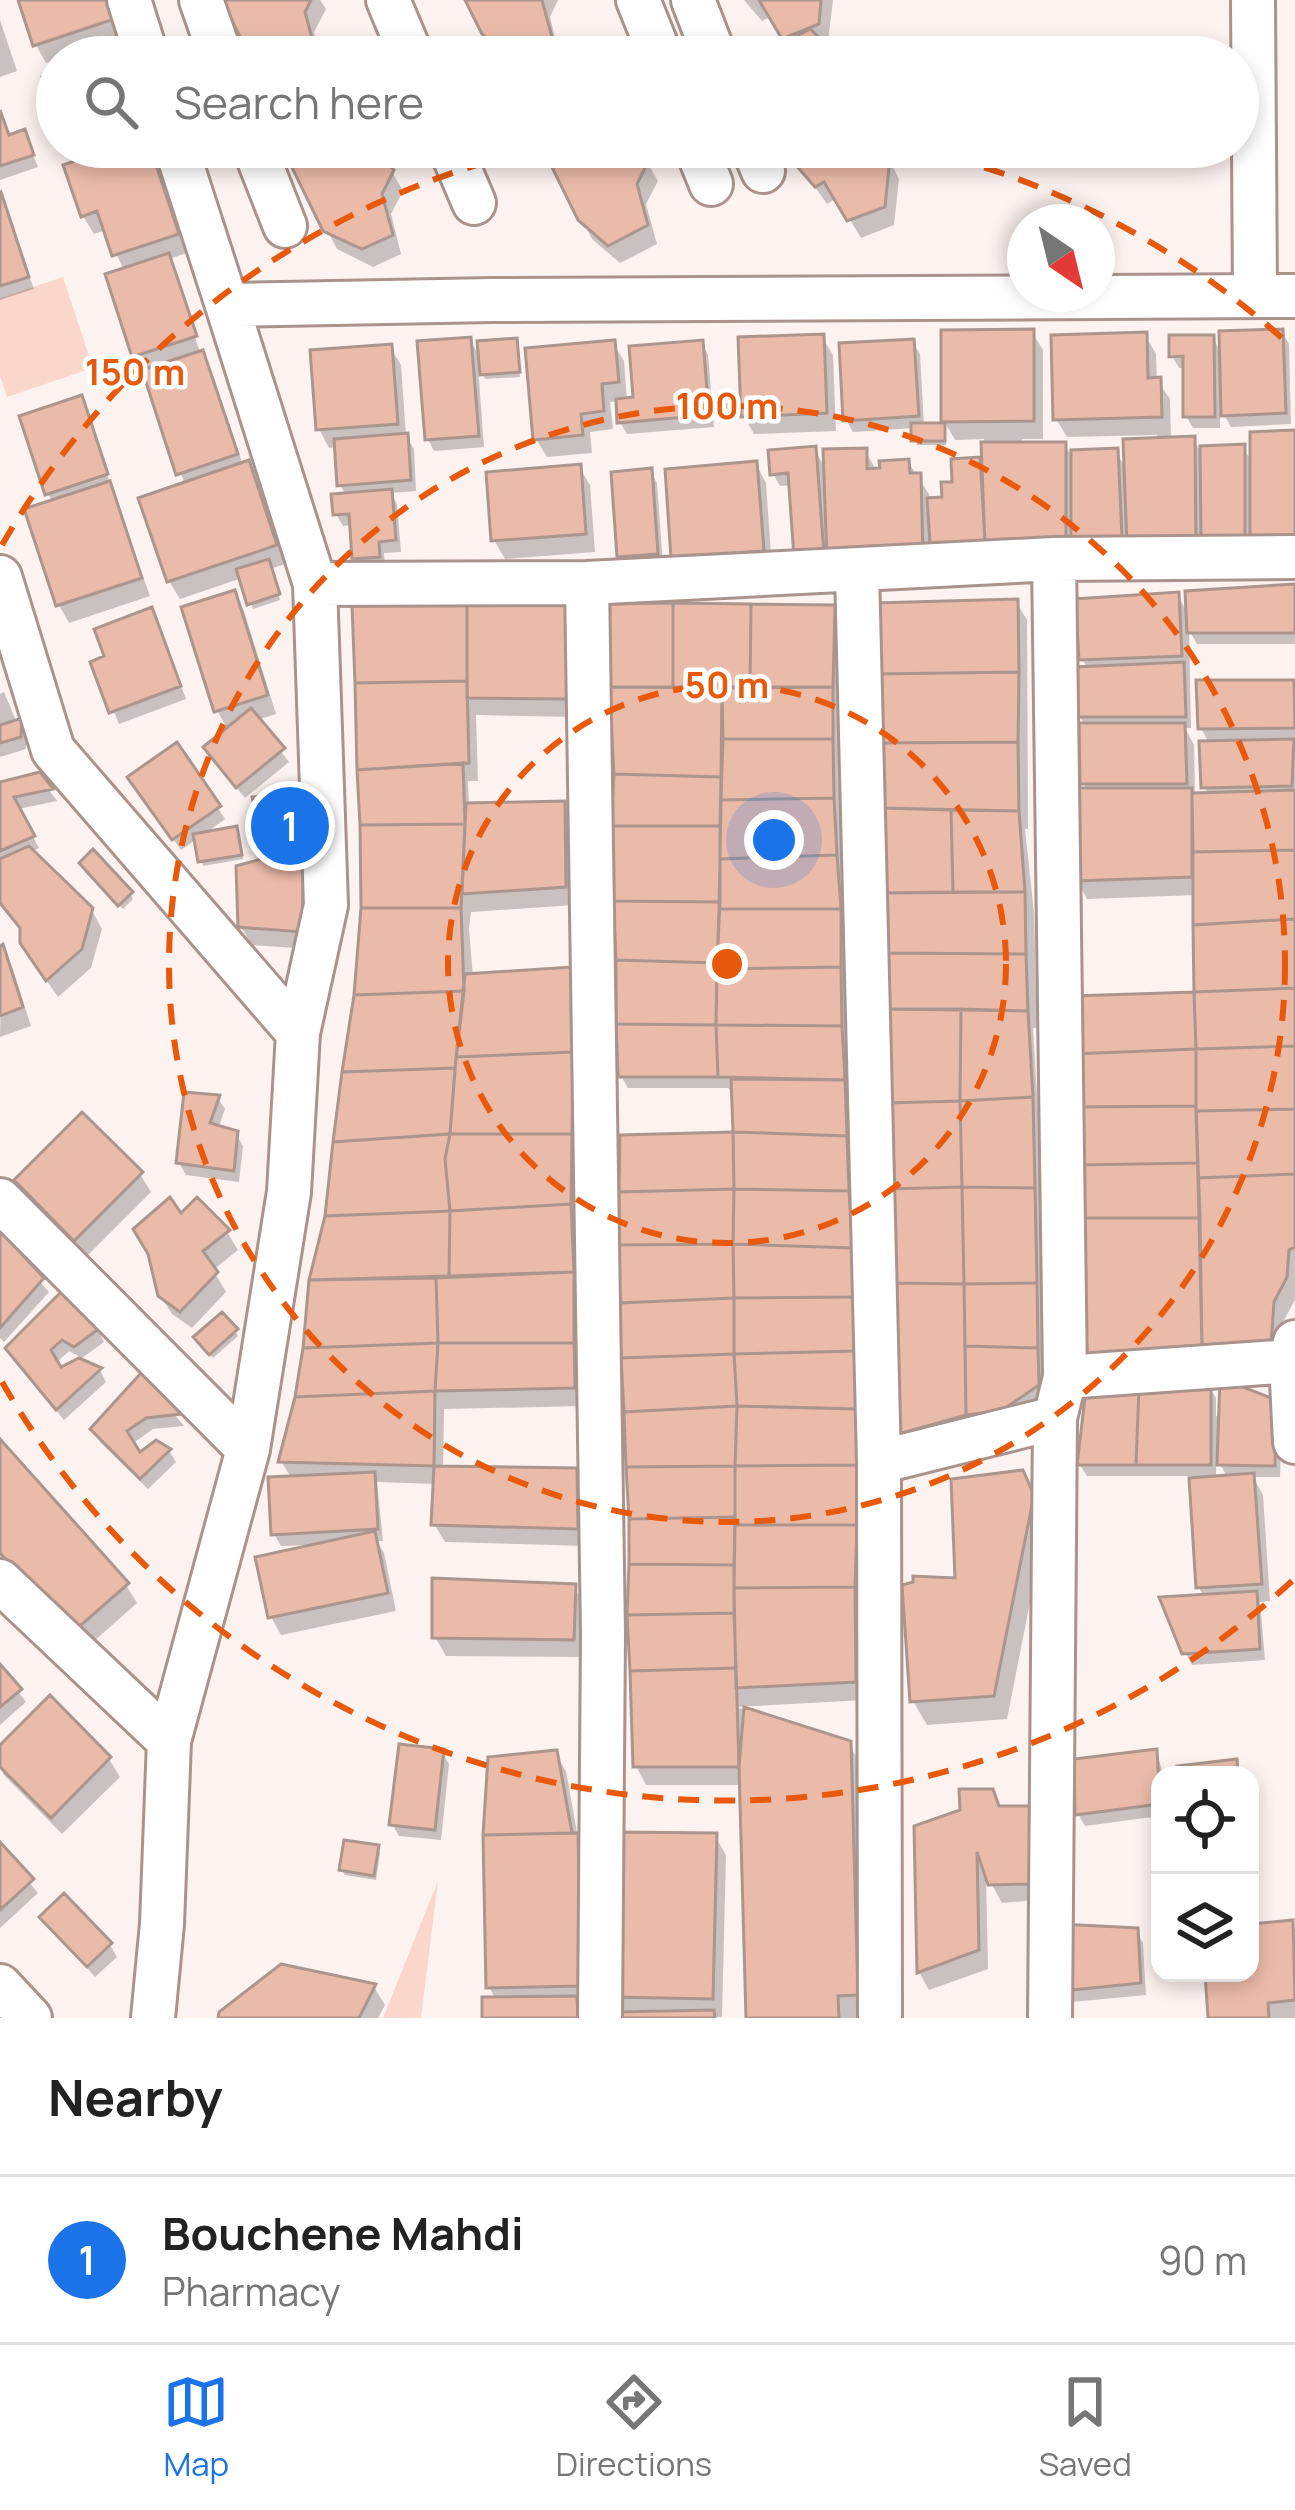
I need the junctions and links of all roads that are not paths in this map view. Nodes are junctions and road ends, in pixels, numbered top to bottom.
1 (129, 0) edge
2 (201, 0) edge
3 (388, 0) edge
4 (638, 0) edge
5 (693, 0) edge
6 (1253, 0) edge
7 (140, 36) edge
8 (214, 36) edge
9 (403, 36) edge
10 (653, 36) edge
11 (707, 36) edge
12 (1256, 36) edge
13 (1259, 81) edge
14 (183, 168) edge
15 (262, 168) edge
16 (459, 168) edge
17 (474, 203) dead end
18 (285, 226) dead end
19 (1275, 296) edge
20 (227, 305) junction
21 (1295, 557) edge
22 (1054, 559) junction
23 (857, 571) junction
24 (0, 577) edge
25 (587, 583) junction
26 (315, 584) junction
27 (298, 1033) junction
28 (0, 1200) edge
29 (1293, 1352) edge
30 (1060, 1397) junction
31 (1295, 1442) edge
32 (248, 1448) junction
33 (879, 1462) junction
34 (0, 1581) edge
35 (169, 1742) junction
36 (0, 1986) edge
37 (30, 2018) edge
38 (154, 2018) edge
39 (600, 2018) edge
40 (880, 2018) edge
41 (1050, 2018) edge

1 - 7 street
2 - 8 street
3 - 9 street
4 - 10 street
5 - 11 street
6 - 12 street
13 - 19 street
14 - 20 street
15 - 18 street
16 - 17 street
19 - 20 street
20 - 26 street
21 - 22 street
22 - 23 street
22 - 30 street
23 - 25 street
23 - 33 street
24 - 27 street
25 - 26 street
25 - 39 street
26 - 27 street
27 - 32 street
28 - 32 street
29 - 30 street
29 - 31 street
30 - 33 street
30 - 41 street
32 - 35 street
33 - 40 street
34 - 35 street
35 - 38 street
36 - 37 street

